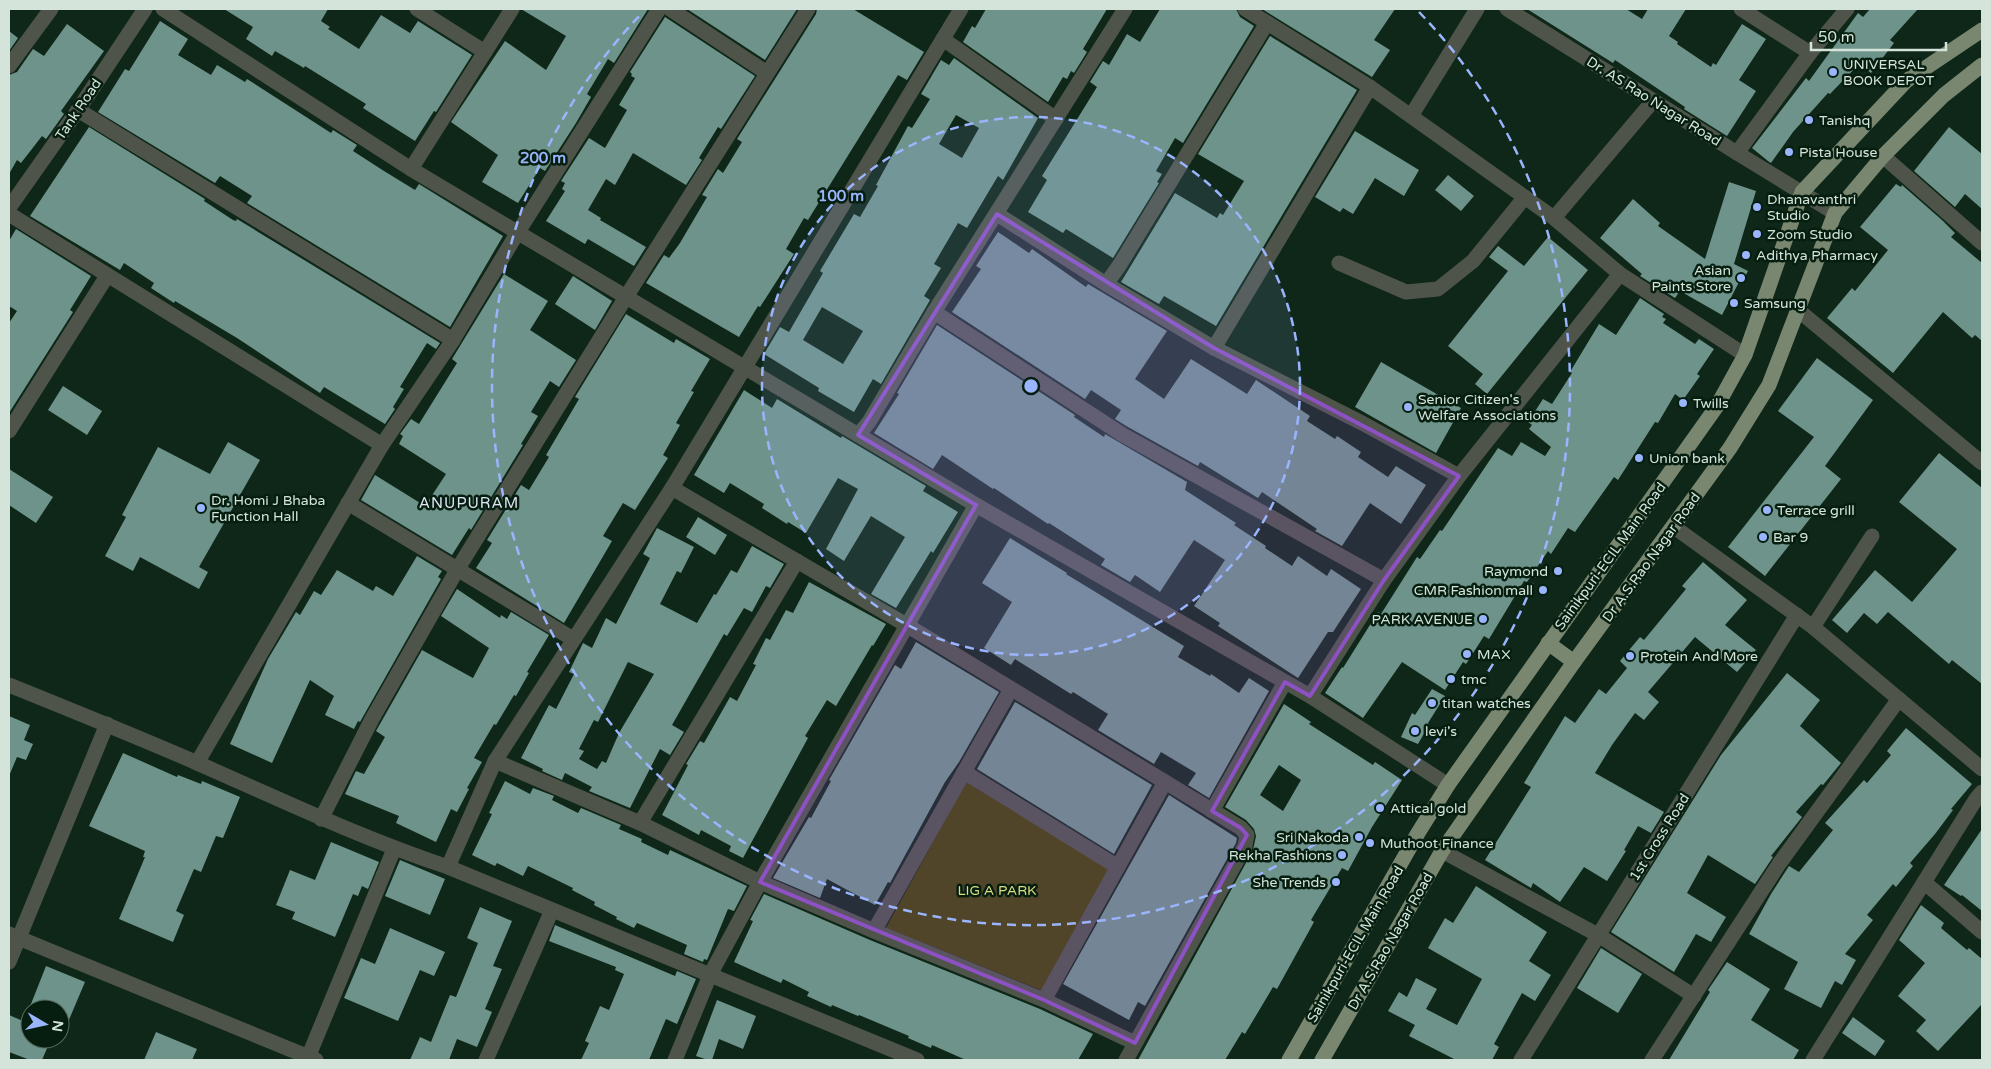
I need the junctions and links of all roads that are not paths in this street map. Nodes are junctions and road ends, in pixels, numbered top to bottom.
1 (50, 9) edge
2 (145, 9) edge
3 (163, 9) edge
4 (417, 9) edge
5 (512, 9) edge
6 (659, 9) edge
7 (670, 9) edge
8 (808, 9) edge
9 (961, 9) edge
10 (1125, 9) edge
11 (1245, 9) edge
12 (1477, 9) edge
13 (1506, 9) edge
14 (1741, 9) edge
15 (1847, 9) edge
16 (1268, 23) junction
17 (1982, 30) edge
18 (943, 39) junction
19 (485, 52) junction
20 (1810, 53) junction
21 (1982, 65) edge
22 (9, 66) edge
23 (768, 73) junction
24 (1370, 87) junction
25 (1653, 101) junction
26 (78, 110) junction
27 (1411, 116) junction
28 (1056, 119) junction
29 (1737, 153) junction
30 (1883, 156) junction
31 (411, 168) junction
32 (1802, 192) junction
33 (1525, 197) junction
34 (9, 208) edge
35 (1835, 212) junction
36 (9, 214) edge
37 (997, 214) junction
38 (1554, 218) junction
39 (518, 232) junction
40 (1982, 244) edge
41 (1339, 263) dead end
42 (1620, 274) junction
43 (107, 276) junction
44 (1106, 284) junction
45 (626, 297) junction
46 (1798, 310) junction
47 (934, 312) junction
48 (453, 340) junction
49 (1214, 348) junction
50 (1745, 356) junction
51 (745, 367) junction
52 (9, 431) edge
53 (858, 434) junction
54 (382, 445) junction
55 (1979, 455) edge
56 (1459, 476) junction
57 (672, 488) junction
58 (348, 503) junction
59 (976, 505) junction
60 (1674, 527) junction
61 (1872, 536) dead end
62 (797, 561) junction
63 (457, 570) junction
64 (1384, 580) junction
65 (1798, 615) junction
66 (908, 626) junction
67 (1813, 627) junction
68 (573, 639) junction
69 (1548, 643) junction
70 (1574, 662) junction
71 (1285, 682) junction
72 (9, 685) edge
73 (1011, 689) junction
74 (1310, 696) junction
75 (1898, 699) junction
76 (107, 724) junction
77 (495, 761) junction
78 (197, 763) junction
79 (1982, 769) edge
80 (964, 772) junction
81 (1165, 782) junction
82 (1448, 785) junction
83 (1982, 792) edge
84 (1212, 811) junction
85 (321, 819) junction
86 (640, 823) junction
87 (394, 849) junction
88 (1442, 851) junction
89 (448, 867) junction
90 (1118, 867) junction
91 (760, 882) junction
92 (1924, 882) junction
93 (552, 910) junction
94 (874, 931) junction
95 (1982, 932) edge
96 (1598, 935) junction
97 (14, 936) edge
98 (9, 962) edge
99 (710, 975) junction
100 (1694, 996) junction
101 (1044, 1000) junction
102 (1135, 1043) junction
103 (310, 1059) edge
104 (486, 1060) edge
105 (675, 1060) edge
106 (917, 1060) edge
107 (1126, 1060) edge
108 (1289, 1060) edge
109 (1323, 1060) edge
110 (1522, 1060) edge
111 (1652, 1060) edge
112 (1813, 1060) edge

1 - 22 street
2 - 26 street, Tank Road
3 - 31 street
4 - 19 street
5 - 19 street
6 - 39 street
7 - 23 street
8 - 23 street
9 - 18 street
10 - 28 street
11 - 16 street
12 - 27 street
13 - 25 street, Dr. AS Rao Nagar Road
14 - 20 street
15 - 20 street
16 - 24 street
16 - 44 street
17 - 32 main road, Sainikpuri-ECIL Main Road
18 - 28 street
18 - 51 street
19 - 31 street
20 - 29 street
21 - 30 main road, Dr A.S.Rao Nagar Road
23 - 45 street
24 - 27 street
24 - 49 street
25 - 29 street, Dr. AS Rao Nagar Road
25 - 38 street
26 - 34 street, Tank Road
26 - 48 street
27 - 33 street
28 - 37 street
29 - 32 street, Dr. AS Rao Nagar Road
30 - 35 main road, Dr A.S.Rao Nagar Road
30 - 40 street
31 - 39 street
32 - 35 street, Dr. AS Rao Nagar Road
32 - 50 main road, Sainikpuri-ECIL Main Road
33 - 38 street
33 - 41 street
35 - 46 main road, Dr A.S.Rao Nagar Road
36 - 43 street
37 - 44 street
37 - 47 street
38 - 42 street
39 - 45 street
39 - 48 street
42 - 50 street
42 - 56 street
43 - 52 street
43 - 54 street
44 - 49 street
45 - 51 street
45 - 63 street
46 - 55 street
46 - 60 main road, Dr A.S.Rao Nagar Road
47 - 53 street
47 - 64 street
48 - 54 street
49 - 56 street
50 - 69 main road, Sainikpuri-ECIL Main Road
51 - 53 street
51 - 57 street
53 - 59 street
54 - 58 street
56 - 64 street
57 - 62 street
57 - 68 street
58 - 63 street
58 - 78 street
59 - 66 street
59 - 71 street
60 - 65 street
60 - 70 main road, Dr A.S.Rao Nagar Road
61 - 67 street
62 - 66 street
62 - 86 street
63 - 68 street
63 - 85 street
64 - 74 street
65 - 67 street
65 - 96 street, 1st Cross Road
66 - 73 street
66 - 91 street
67 - 75 street
68 - 77 street
69 - 70 main road
69 - 82 main road, Sainikpuri-ECIL Main Road
70 - 88 main road, Dr A.S.Rao Nagar Road
71 - 74 street
71 - 84 street
72 - 76 street
73 - 80 street
73 - 81 street
74 - 82 street
75 - 79 street
75 - 100 street
76 - 78 street
76 - 97 street
77 - 86 street
77 - 89 street
78 - 85 street
80 - 90 street
80 - 94 street
81 - 84 street
81 - 90 street
82 - 108 main road, Sainikpuri-ECIL Main Road
83 - 92 street
84 - 102 street
85 - 87 street
86 - 91 street
87 - 89 street
87 - 103 street
88 - 96 street
88 - 109 main road, Dr A.S.Rao Nagar Road
89 - 93 street
90 - 101 street
91 - 94 street
91 - 99 street
92 - 95 street
92 - 112 street
93 - 99 street
93 - 104 street
94 - 101 street
96 - 100 street
96 - 110 street, 1st Cross Road
97 - 98 street
97 - 103 street
99 - 105 street
99 - 106 street
100 - 111 street
101 - 102 street
102 - 107 street

